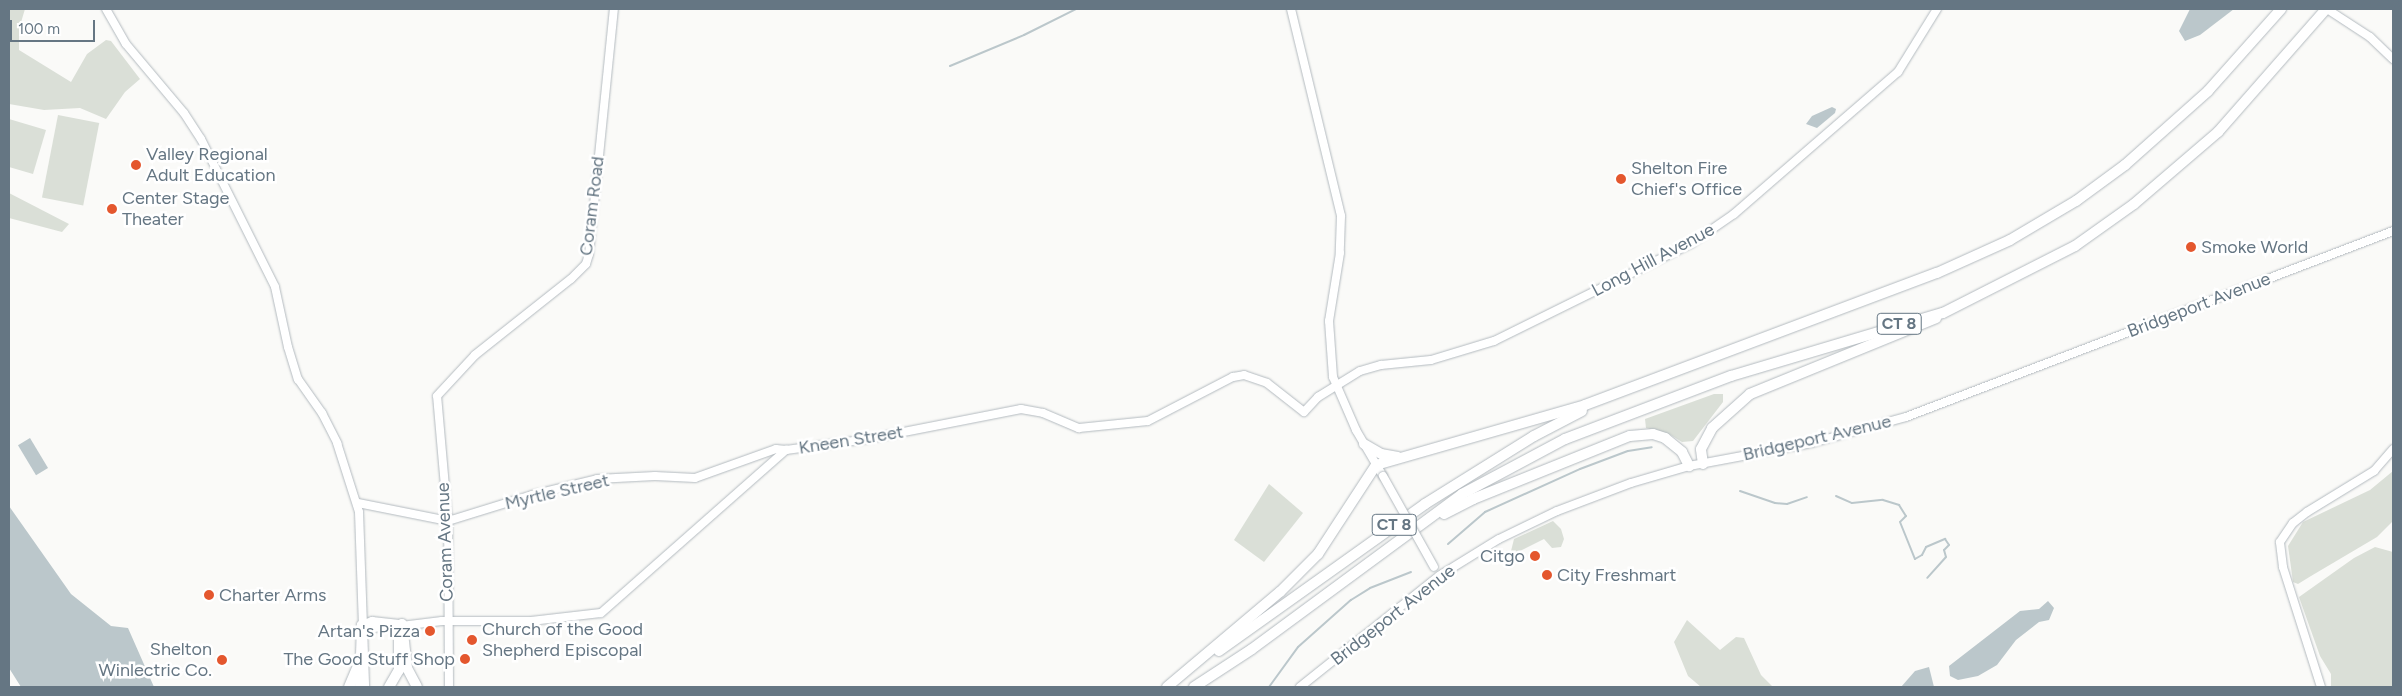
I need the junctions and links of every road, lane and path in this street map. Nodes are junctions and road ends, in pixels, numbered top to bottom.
1 (106, 9) edge
2 (614, 9) edge
3 (1291, 9) edge
4 (1937, 9) edge
5 (2281, 9) edge
6 (2326, 9) edge
7 (2393, 59) edge
8 (2393, 231) edge
9 (1943, 313) junction
10 (1335, 385) junction
11 (1634, 386) junction
12 (437, 396) joint
13 (1304, 412) joint
14 (1364, 444) junction
15 (2393, 449) edge
16 (786, 450) junction
17 (1401, 457) junction
18 (1703, 464) junction
19 (1376, 465) junction
20 (1689, 466) junction
21 (358, 503) junction
22 (448, 521) junction
23 (1407, 536) junction
24 (1439, 576) junction
25 (447, 621) junction
26 (402, 624) junction
27 (361, 625) junction
28 (358, 666) junction
29 (350, 687) edge
30 (360, 687) edge
31 (365, 687) edge
32 (389, 687) edge
33 (417, 687) edge
34 (449, 687) edge
35 (1168, 687) edge
36 (1194, 687) edge
37 (1300, 687) edge
38 (2322, 687) edge

1 - 21 street
2 - 12 street, Coram Road
3 - 10 street
4 - 10 street, Long Hill Avenue
5 - 11 highway, CT 8
6 - 7 street
6 - 9 highway, CT 8
8 - 18 street, Bridgeport Avenue
9 - 18 highway
9 - 23 highway, CT 8
10 - 13 street, Long Hill Avenue
10 - 14 street
11 - 17 highway
11 - 35 highway, CT 8
12 - 22 street, Coram Avenue
13 - 16 street, Kneen Street
14 - 17 highway
14 - 19 street
15 - 38 street
16 - 22 street, Myrtle Street
16 - 25 street, Kneen Street
17 - 19 highway
18 - 20 street, Bridgeport Avenue
19 - 24 street, bridge
19 - 35 highway
20 - 23 highway
20 - 24 street, Bridgeport Avenue
21 - 22 street, Myrtle Street
21 - 27 street
22 - 25 street, Coram Avenue
23 - 36 highway, CT 8
24 - 37 street, Bridgeport Avenue
25 - 26 street, Kneen Street
25 - 34 street, Coram Avenue
26 - 27 street, Kneen Street
26 - 32 highway
26 - 33 highway
27 - 28 street
27 - 31 street
28 - 29 highway
28 - 30 street

